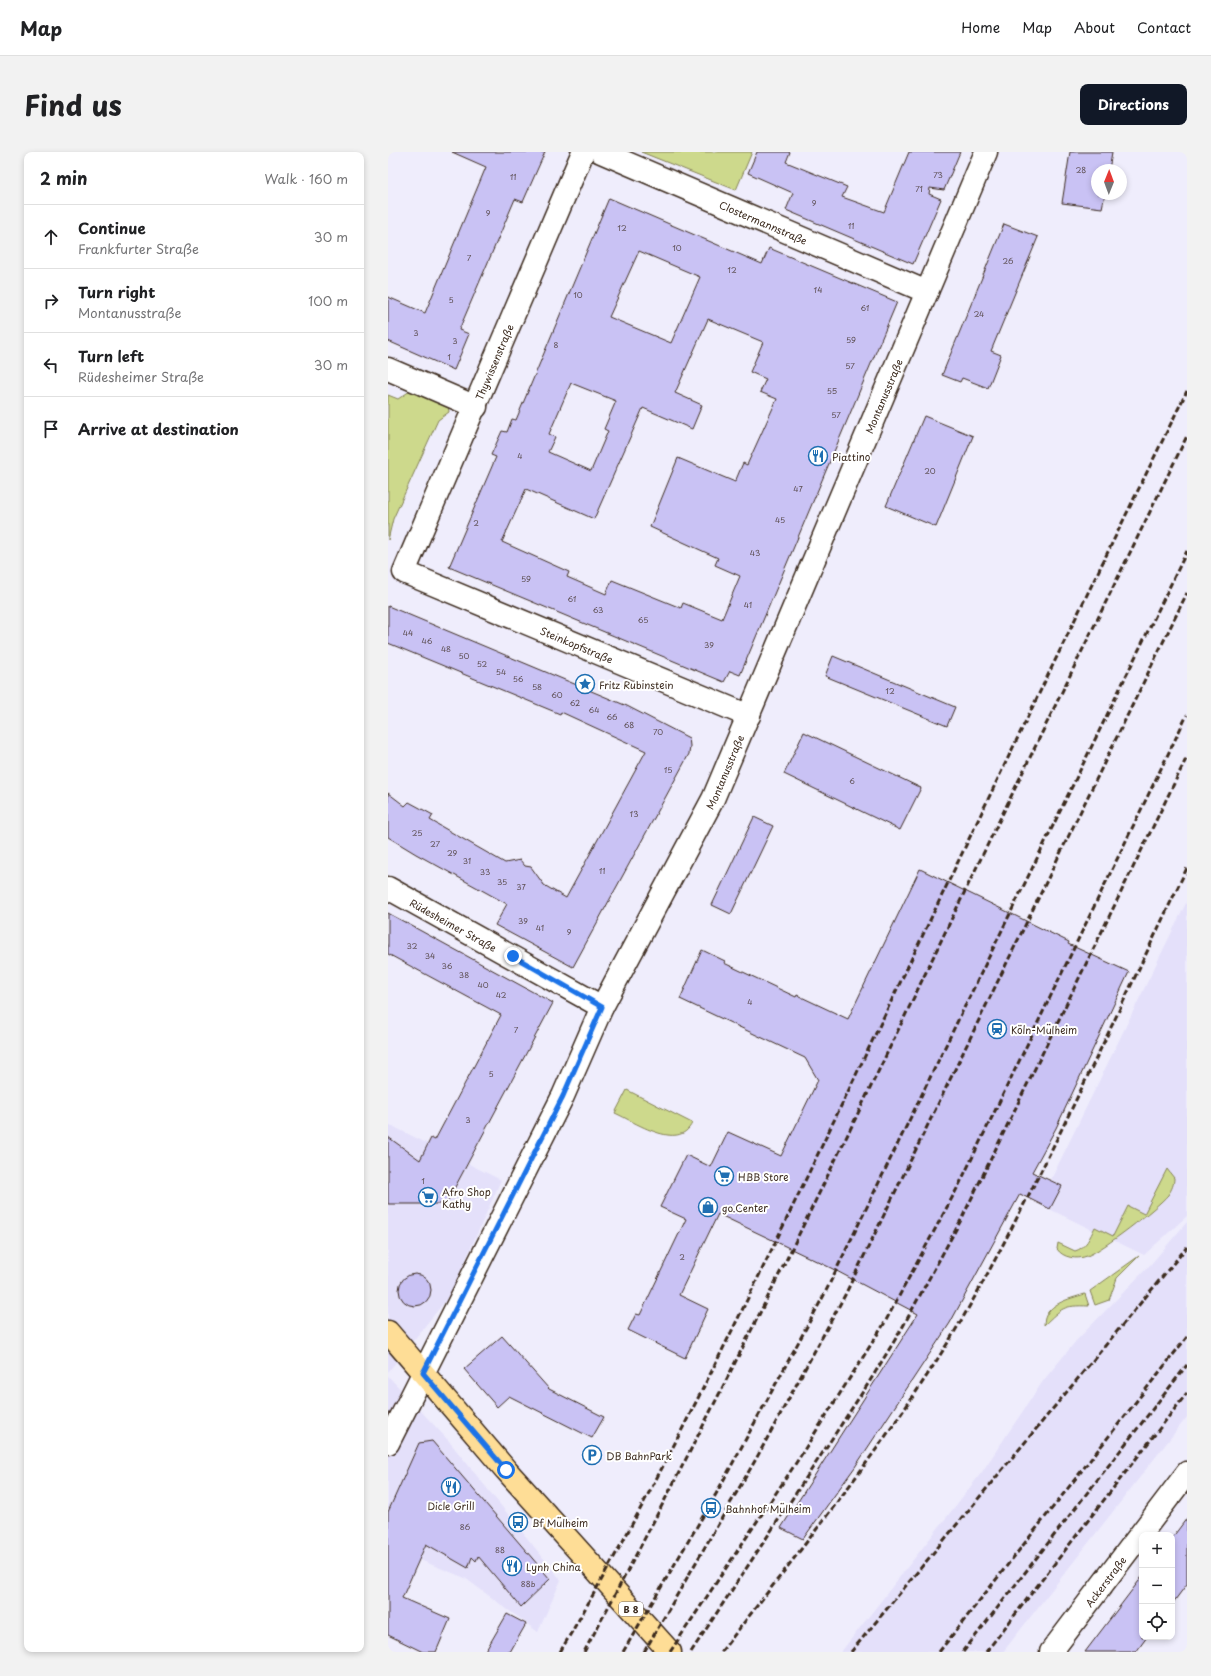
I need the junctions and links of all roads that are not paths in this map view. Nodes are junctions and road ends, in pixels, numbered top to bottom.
1 (583, 152) edge
2 (601, 152) edge
3 (986, 152) edge
4 (927, 292) junction
5 (388, 369) edge
6 (476, 407) junction
7 (404, 572) joint
8 (749, 716) junction
9 (388, 888) edge
10 (602, 1007) junction
11 (388, 1332) edge
12 (423, 1373) junction
13 (388, 1443) edge
14 (1187, 1473) edge
15 (670, 1652) edge
16 (1051, 1652) edge

1 - 6 street, Thywissenstraße
2 - 4 street, Clostermannstraße
3 - 4 street, Montanusstraße
4 - 8 street, Montanusstraße
5 - 6 street
6 - 7 street, Thywissenstraße
7 - 8 street, Steinkopfstraße
8 - 10 street, Montanusstraße
9 - 10 street, Rüdesheimer Straße
10 - 12 street, Montanusstraße
11 - 12 main road, B 8
12 - 13 street, Montanusstraße
12 - 15 main road, B 8
14 - 16 street, Ackerstraße

